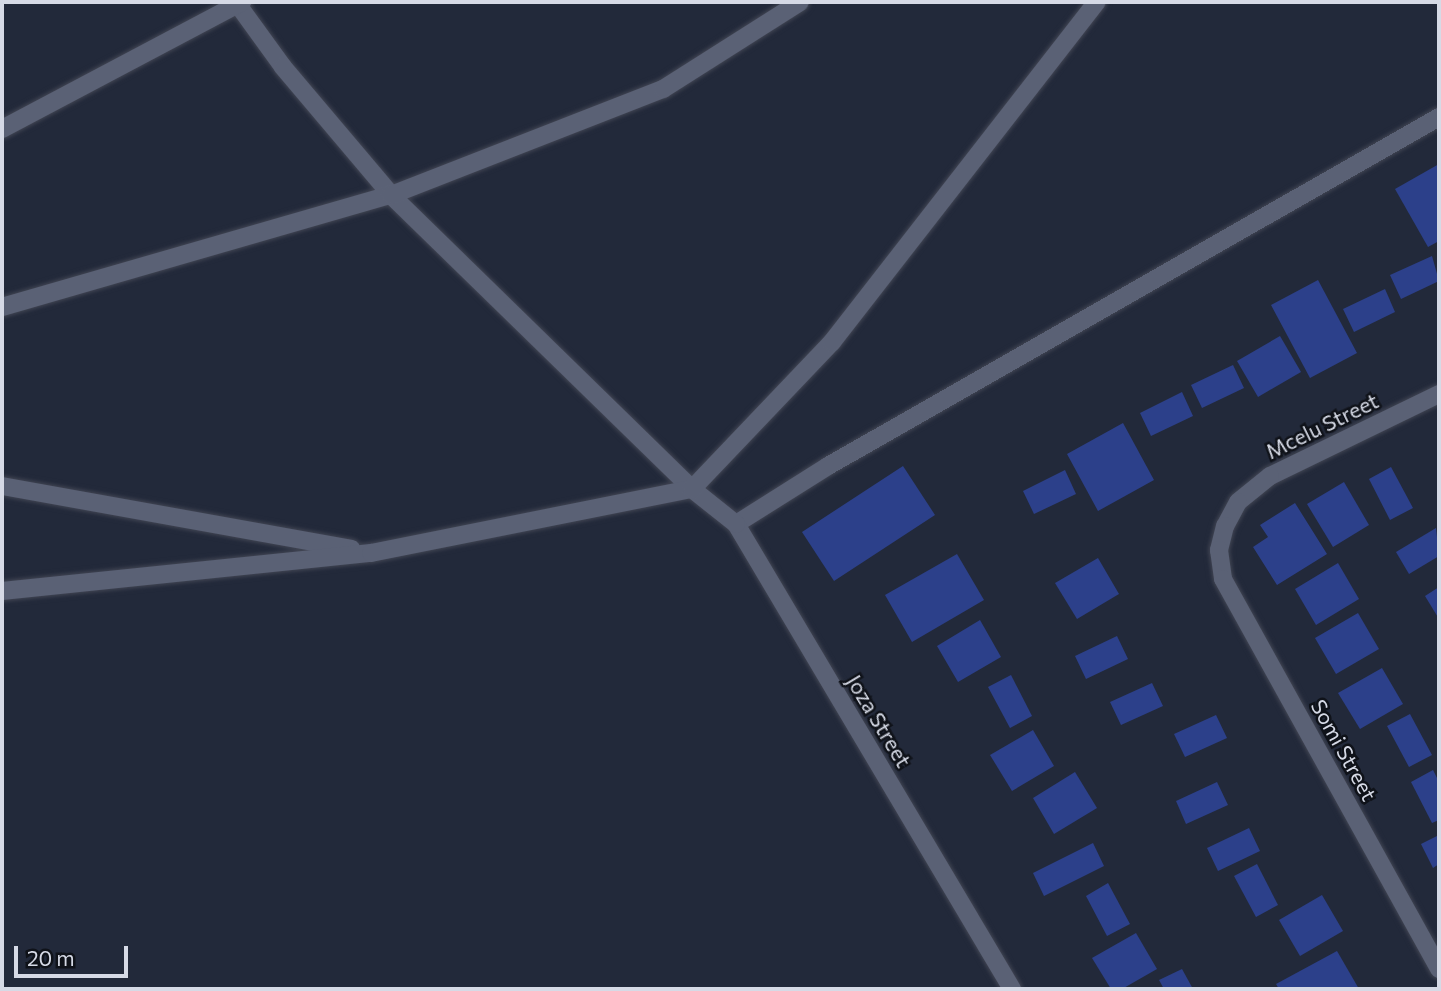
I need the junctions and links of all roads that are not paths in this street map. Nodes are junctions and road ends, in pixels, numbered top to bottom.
1 (800, 2) edge
2 (1097, 2) edge
3 (239, 3) edge
4 (1439, 117) edge
5 (2, 129) edge
6 (391, 195) junction
7 (2, 307) edge
8 (1438, 397) edge
9 (2, 486) edge
10 (692, 489) junction
11 (736, 524) junction
12 (1219, 550) joint
13 (371, 553) junction
14 (2, 591) edge
15 (1439, 969) edge
16 (1012, 989) edge

1 - 6 street
2 - 10 street
3 - 5 street
3 - 6 street, Joza Street
4 - 11 street
6 - 7 street
6 - 10 street, Joza Street
8 - 12 street, Mcelu Street
9 - 13 street
10 - 11 street, Joza Street
10 - 13 street
11 - 16 street, Joza Street
12 - 15 street, Somi Street
13 - 14 street

